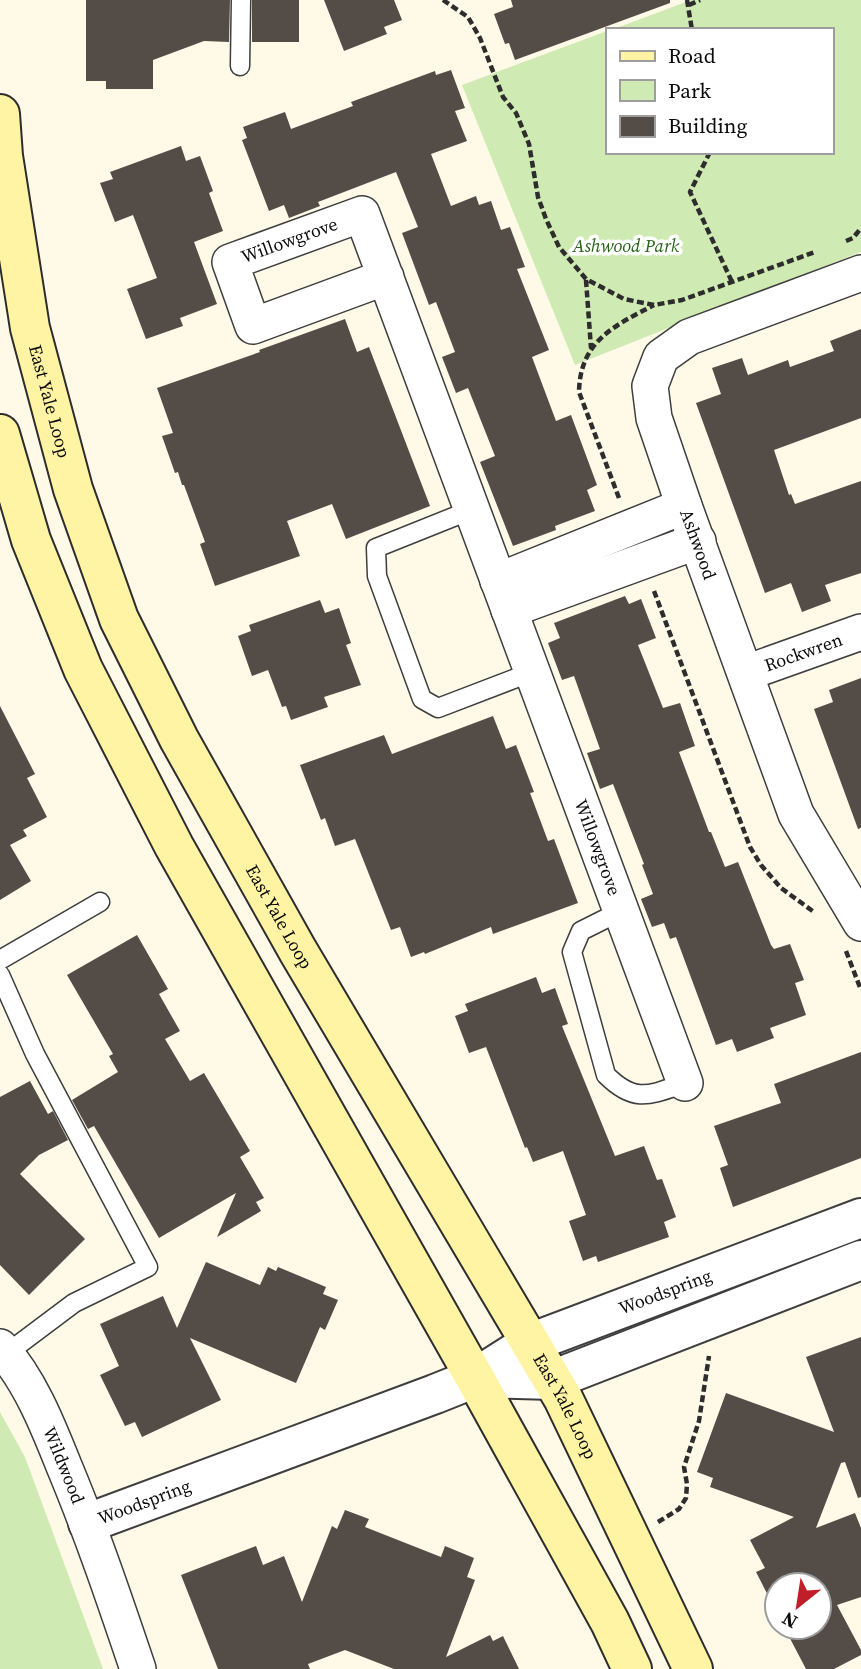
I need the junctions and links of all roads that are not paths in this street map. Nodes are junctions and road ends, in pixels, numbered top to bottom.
1 (241, 0) edge
2 (240, 66) dead end
3 (0, 114) edge
4 (861, 273) edge
5 (386, 277) dead end
6 (0, 434) edge
7 (684, 506) junction
8 (471, 510) junction
9 (698, 541) junction
10 (503, 595) junction
11 (861, 632) edge
12 (532, 672) junction
13 (746, 673) junction
14 (100, 902) dead end
15 (621, 911) junction
16 (851, 933) edge
17 (0, 960) edge
18 (0, 975) edge
19 (685, 1083) joint
20 (861, 1218) edge
21 (861, 1260) edge
22 (530, 1343) junction
23 (3, 1351) edge
24 (475, 1378) junction
25 (552, 1380) junction
26 (88, 1524) junction
27 (138, 1669) edge
28 (632, 1669) edge
29 (693, 1669) edge

1 - 2 lane
3 - 22 main road, East Yale Loop
4 - 7 street, Ashwood
5 - 8 street, Willowgrove
6 - 24 main road
7 - 9 street, Ashwood
7 - 10 street
8 - 10 street, Willowgrove
8 - 12 lane
9 - 10 street
9 - 13 street, Ashwood
10 - 12 street, Willowgrove
11 - 13 street, Rockwren
12 - 15 street, Willowgrove
13 - 16 street, Ashwood
14 - 17 lane
15 - 19 street, Willowgrove
15 - 19 lane
18 - 23 lane
20 - 22 street, Woodspring
21 - 25 street, Woodspring
22 - 24 street, Woodspring
22 - 25 main road, East Yale Loop
23 - 26 street, Wildwood
24 - 25 street, Woodspring
24 - 26 street, Woodspring
24 - 28 main road
25 - 29 main road, East Yale Loop
26 - 27 street, Wildwood

